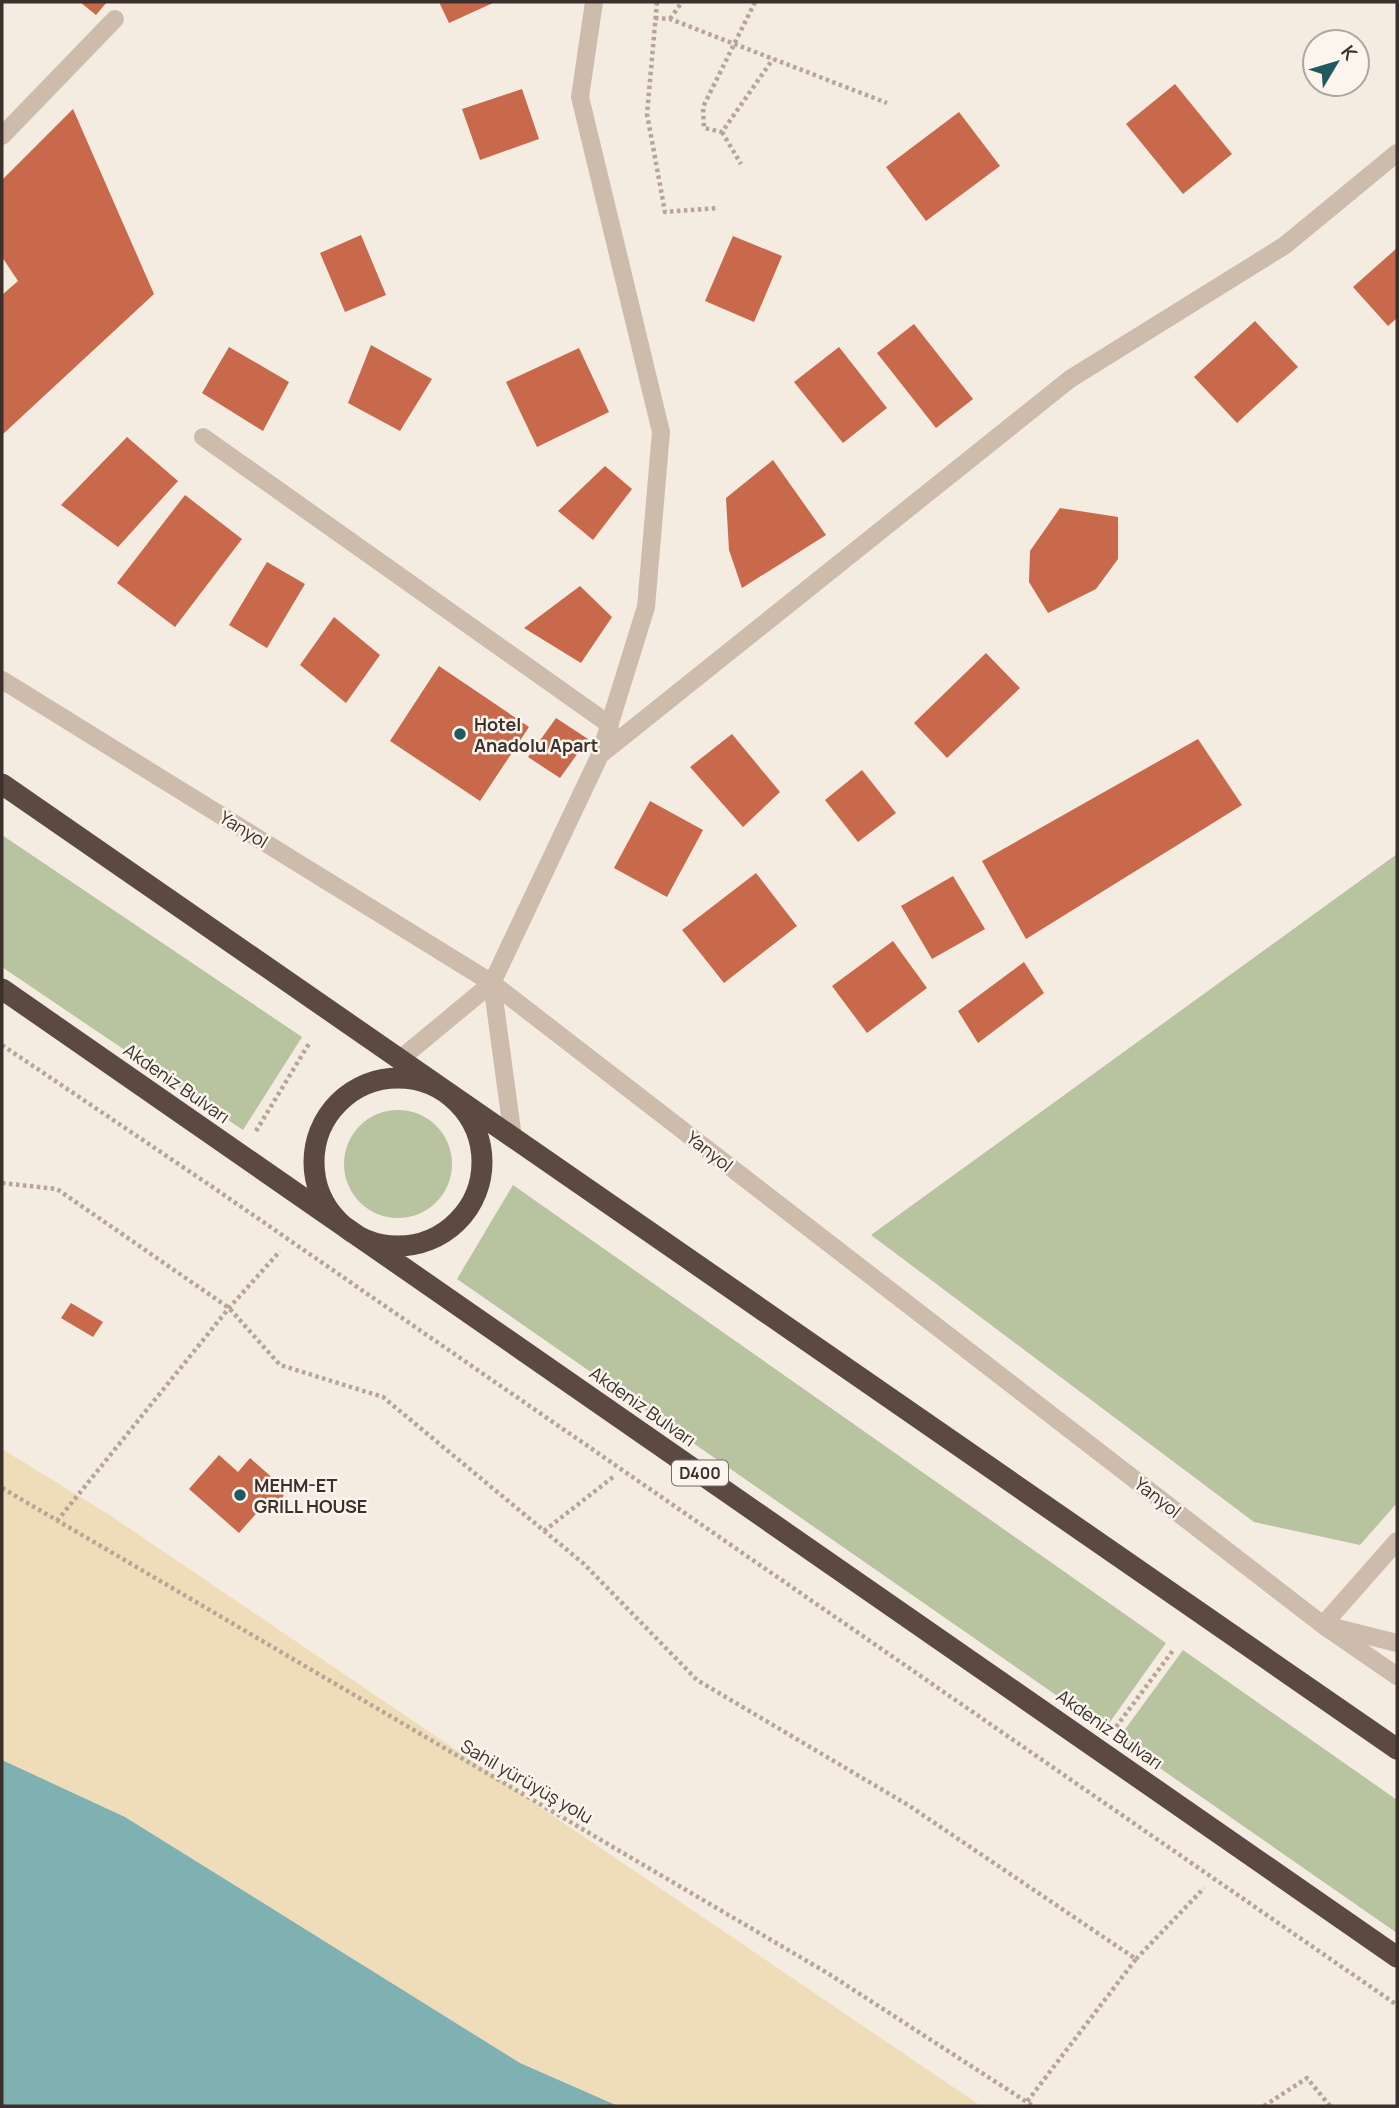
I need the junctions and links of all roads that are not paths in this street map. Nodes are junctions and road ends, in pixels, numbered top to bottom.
1 (594, 2) edge
2 (115, 19) dead end
3 (2, 136) edge
4 (1397, 153) edge
5 (203, 437) dead end
6 (2, 680) edge
7 (610, 725) junction
8 (600, 755) junction
9 (2, 783) edge
10 (492, 984) junction
11 (2, 989) edge
12 (399, 1060) junction
13 (442, 1089) junction
14 (513, 1138) junction
15 (354, 1234) junction
16 (1397, 1541) edge
17 (1323, 1625) junction
18 (1397, 1643) edge
19 (1397, 1676) edge
20 (1397, 1749) edge
21 (1397, 1957) edge

1 - 7 street
2 - 3 street
4 - 8 street
5 - 7 street
6 - 10 street, Yanyol
7 - 8 street
8 - 10 street
9 - 12 highway
10 - 12 street
10 - 14 street
10 - 17 street, Yanyol
11 - 15 highway, Akdeniz Bulvarı / D400
12 - 13 highway
13 - 14 highway
13 - 15 highway
13 - 15 highway
14 - 20 highway
15 - 21 highway, Akdeniz Bulvarı / D400
16 - 17 street
17 - 18 street, Yanyol
17 - 19 street

